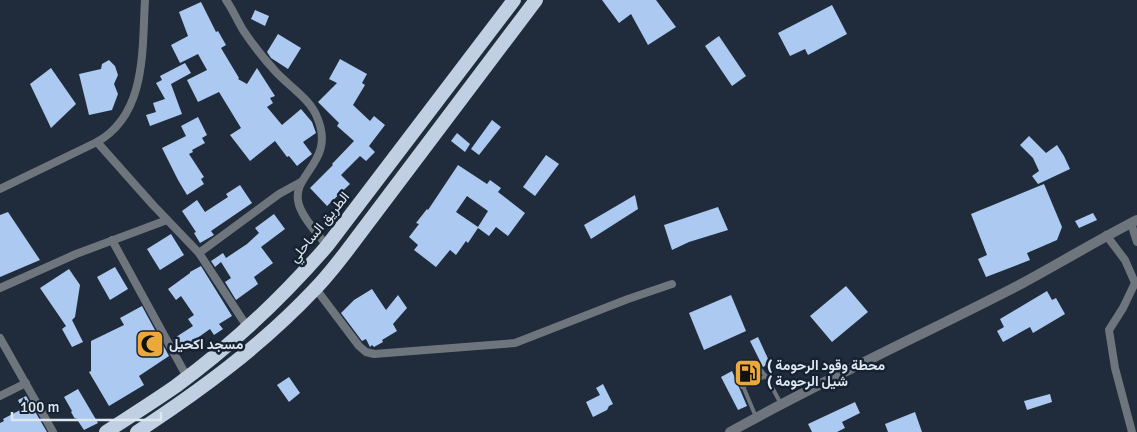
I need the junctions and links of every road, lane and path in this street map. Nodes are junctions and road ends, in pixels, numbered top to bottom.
1 (145, 0) edge
2 (226, 0) edge
3 (514, 0) edge
4 (536, 0) edge
5 (97, 142) junction
6 (301, 182) junction
7 (0, 189) edge
8 (167, 220) junction
9 (1134, 221) edge
10 (1106, 235) junction
11 (112, 240) junction
12 (1137, 242) edge
13 (327, 246) junction
14 (199, 252) junction
15 (672, 284) dead end
16 (0, 288) edge
17 (316, 289) junction
18 (248, 328) junction
19 (0, 338) edge
20 (766, 376) junction
21 (187, 377) junction
22 (26, 383) junction
23 (742, 387) junction
24 (0, 396) edge
25 (782, 405) junction
26 (756, 417) junction
27 (53, 432) edge
28 (106, 432) edge
29 (137, 432) edge
30 (730, 432) edge
31 (1132, 432) edge

1 - 5 street
2 - 6 street
3 - 13 highway, الطريق الساحلي
4 - 17 highway
5 - 7 street
5 - 8 street
6 - 13 street
6 - 14 street
8 - 11 street
8 - 14 street
9 - 10 street
9 - 12 street
10 - 25 street
10 - 31 street
11 - 16 street
11 - 21 street
13 - 18 highway, الطريق الساحلي
14 - 18 street
15 - 17 street
17 - 29 highway
18 - 21 highway, الطريق الساحلي
19 - 22 street
20 - 23 lane
20 - 23 lane
20 - 25 lane
21 - 28 highway, الطريق الساحلي
22 - 24 street
22 - 27 street
23 - 26 lane
25 - 26 street
26 - 30 street

